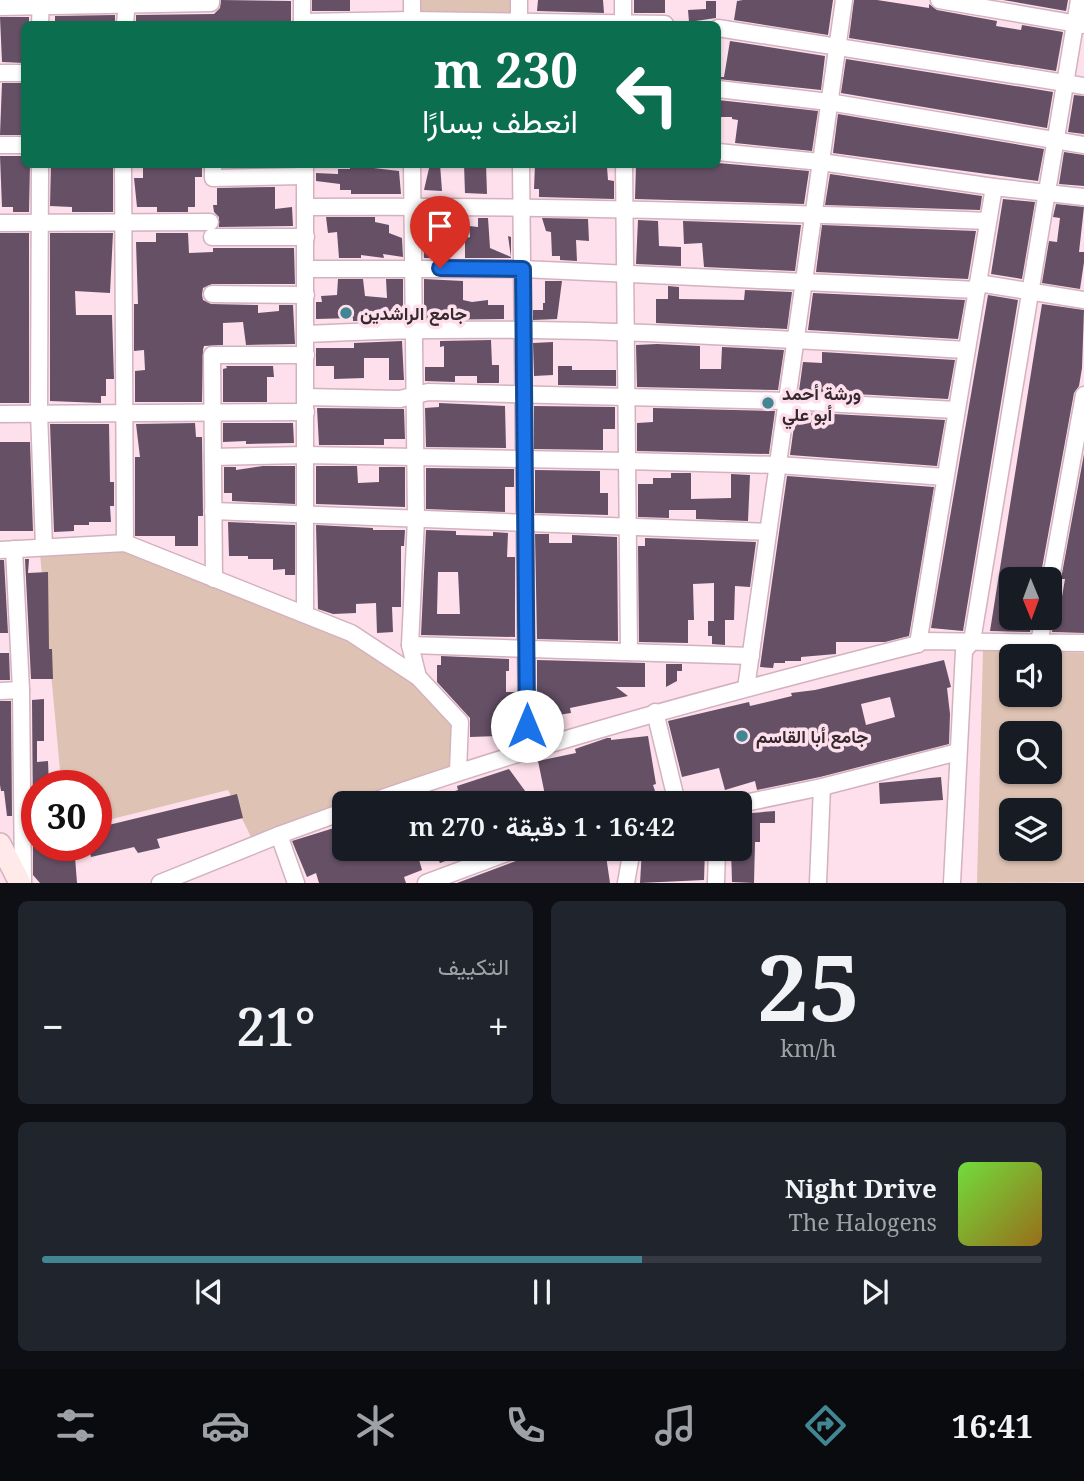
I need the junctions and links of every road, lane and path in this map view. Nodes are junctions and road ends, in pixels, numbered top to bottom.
1 (211, 0) edge
2 (302, 0) edge
3 (412, 0) edge
4 (519, 0) edge
5 (623, 0) edge
6 (844, 0) edge
7 (939, 0) edge
8 (1079, 0) edge
9 (127, 2) edge
10 (41, 3) edge
11 (0, 7) edge
12 (40, 21) edge
13 (125, 21) edge
14 (302, 21) edge
15 (412, 21) edge
16 (519, 21) edge
17 (623, 21) edge
18 (1080, 25) edge
19 (721, 29) edge
20 (837, 48) junction
21 (0, 73) edge
22 (21, 73) edge
23 (1066, 84) junction
24 (1084, 86) edge
25 (721, 89) edge
26 (829, 102) junction
27 (1057, 139) junction
28 (0, 145) edge
29 (21, 145) edge
30 (1084, 145) edge
31 (721, 152) edge
32 (821, 162) junction
33 (40, 168) edge
34 (123, 168) edge
35 (213, 168) edge
36 (412, 168) edge
37 (521, 168) edge
38 (624, 168) edge
39 (305, 170) edge
40 (993, 187) junction
41 (1046, 194) junction
42 (1084, 197) edge
43 (413, 206) junction
44 (306, 207) junction
45 (522, 207) junction
46 (625, 210) junction
47 (813, 214) junction
48 (988, 221) junction
49 (0, 223) edge
50 (124, 223) junction
51 (40, 224) junction
52 (306, 237) junction
53 (413, 268) junction
54 (306, 269) junction
55 (523, 269) junction
56 (625, 274) junction
57 (804, 282) junction
58 (977, 286) junction
59 (1031, 292) junction
60 (212, 294) dead end
61 (306, 295) junction
62 (1084, 299) edge
63 (414, 331) junction
64 (523, 331) junction
65 (306, 334) junction
66 (626, 334) junction
67 (796, 340) junction
68 (966, 350) junction
69 (306, 355) junction
70 (524, 395) junction
71 (1084, 395) edge
72 (416, 396) junction
73 (626, 397) junction
74 (787, 401) junction
75 (306, 405) junction
76 (956, 411) junction
77 (212, 412) junction
78 (39, 413) junction
79 (0, 414) edge
80 (125, 414) junction
81 (306, 455) junction
82 (213, 457) junction
83 (415, 459) junction
84 (525, 460) junction
85 (627, 461) junction
86 (778, 465) junction
87 (945, 477) junction
88 (214, 511) junction
89 (305, 514) junction
90 (416, 519) junction
91 (526, 523) junction
92 (628, 526) junction
93 (768, 532) junction
94 (125, 543) junction
95 (44, 546) junction
96 (7, 550) edge
97 (1053, 567) edge
98 (214, 579) junction
99 (305, 614) junction
100 (1042, 630) edge
101 (971, 641) junction
102 (1039, 642) junction
103 (1084, 643) edge
104 (918, 644) junction
105 (410, 645) junction
106 (528, 648) junction
107 (629, 652) junction
108 (751, 656) junction
109 (418, 677) junction
110 (746, 688) junction
111 (21, 690) junction
112 (0, 691) edge
113 (655, 712) junction
114 (527, 752) junction
115 (958, 752) junction
116 (458, 771) junction
117 (822, 787) junction
118 (402, 791) edge
119 (674, 791) edge
120 (752, 802) edge
121 (332, 816) edge
122 (279, 835) junction
123 (0, 844) edge
124 (485, 861) edge
125 (630, 861) edge
126 (717, 861) edge
127 (22, 883) edge
128 (160, 883) edge
129 (296, 883) edge
130 (426, 883) edge
131 (626, 883) edge
132 (716, 883) edge
133 (818, 883) edge
134 (952, 883) edge

1 - 9 street
2 - 14 street
3 - 15 street
4 - 16 street
5 - 17 street
6 - 20 street
7 - 18 street
8 - 18 street
9 - 10 street
9 - 13 street
10 - 11 street
10 - 12 street
18 - 23 street
19 - 20 street
20 - 23 street
20 - 26 street
21 - 22 street
23 - 24 street
23 - 27 street
25 - 26 street
26 - 27 street
26 - 32 street
27 - 30 street
27 - 41 street
28 - 29 street
31 - 32 street
32 - 40 street
32 - 47 street
33 - 51 street
34 - 50 street
35 - 39 street
36 - 43 street
37 - 45 street
38 - 46 street
39 - 44 street
40 - 41 street
40 - 48 street
41 - 42 street
41 - 59 street
43 - 44 street
43 - 45 street
43 - 53 street
44 - 52 street
45 - 46 street
45 - 55 street
46 - 47 street
46 - 56 street
47 - 48 street
47 - 57 street
48 - 58 street
49 - 51 street
50 - 51 street
50 - 52 street
50 - 80 street
51 - 78 street
52 - 54 street
53 - 54 street
53 - 55 street
53 - 63 street
54 - 61 street
55 - 56 street
55 - 64 street
56 - 57 street
56 - 66 street
57 - 58 street
57 - 67 street
58 - 59 street
58 - 68 street
59 - 62 street
59 - 101 street
60 - 61 street
61 - 65 street
63 - 64 street
63 - 65 street
63 - 72 street
64 - 66 street
64 - 70 street
65 - 69 street
66 - 67 street
66 - 73 street
67 - 68 street
67 - 74 street
68 - 76 street
69 - 75 street
69 - 77 street
70 - 72 street
70 - 73 street
70 - 84 street
71 - 97 street
72 - 75 street
72 - 83 street
73 - 74 street
73 - 85 street
74 - 76 street
74 - 86 street
75 - 77 street
75 - 81 street
76 - 87 street
77 - 80 street
77 - 82 street
78 - 79 street
78 - 80 street
78 - 95 street
80 - 94 street
81 - 82 street
81 - 83 street
81 - 89 street
82 - 88 street
83 - 84 street
83 - 90 street
84 - 85 street
84 - 91 street
85 - 86 street
85 - 92 street
86 - 87 street
86 - 93 street
87 - 104 street
88 - 89 street
88 - 98 street
89 - 90 street
89 - 99 street
90 - 91 street
90 - 105 street
91 - 92 street
91 - 106 street
92 - 93 street
92 - 107 street
93 - 108 street
94 - 95 street
94 - 98 street
95 - 96 street
96 - 111 street
98 - 99 street
99 - 109 street
100 - 102 street
101 - 102 street
101 - 104 street
101 - 115 street
102 - 103 street
104 - 110 street
105 - 106 street
105 - 109 street
106 - 107 street
106 - 114 street
107 - 108 street
108 - 110 street
109 - 116 street
110 - 113 street
111 - 112 street
111 - 127 street
113 - 114 street
113 - 119 street
114 - 116 street
115 - 117 street
115 - 134 street
116 - 118 street
117 - 120 street
117 - 133 street
121 - 122 street
122 - 128 street
122 - 129 street
123 - 127 main road
124 - 130 street
125 - 131 street
126 - 132 street

